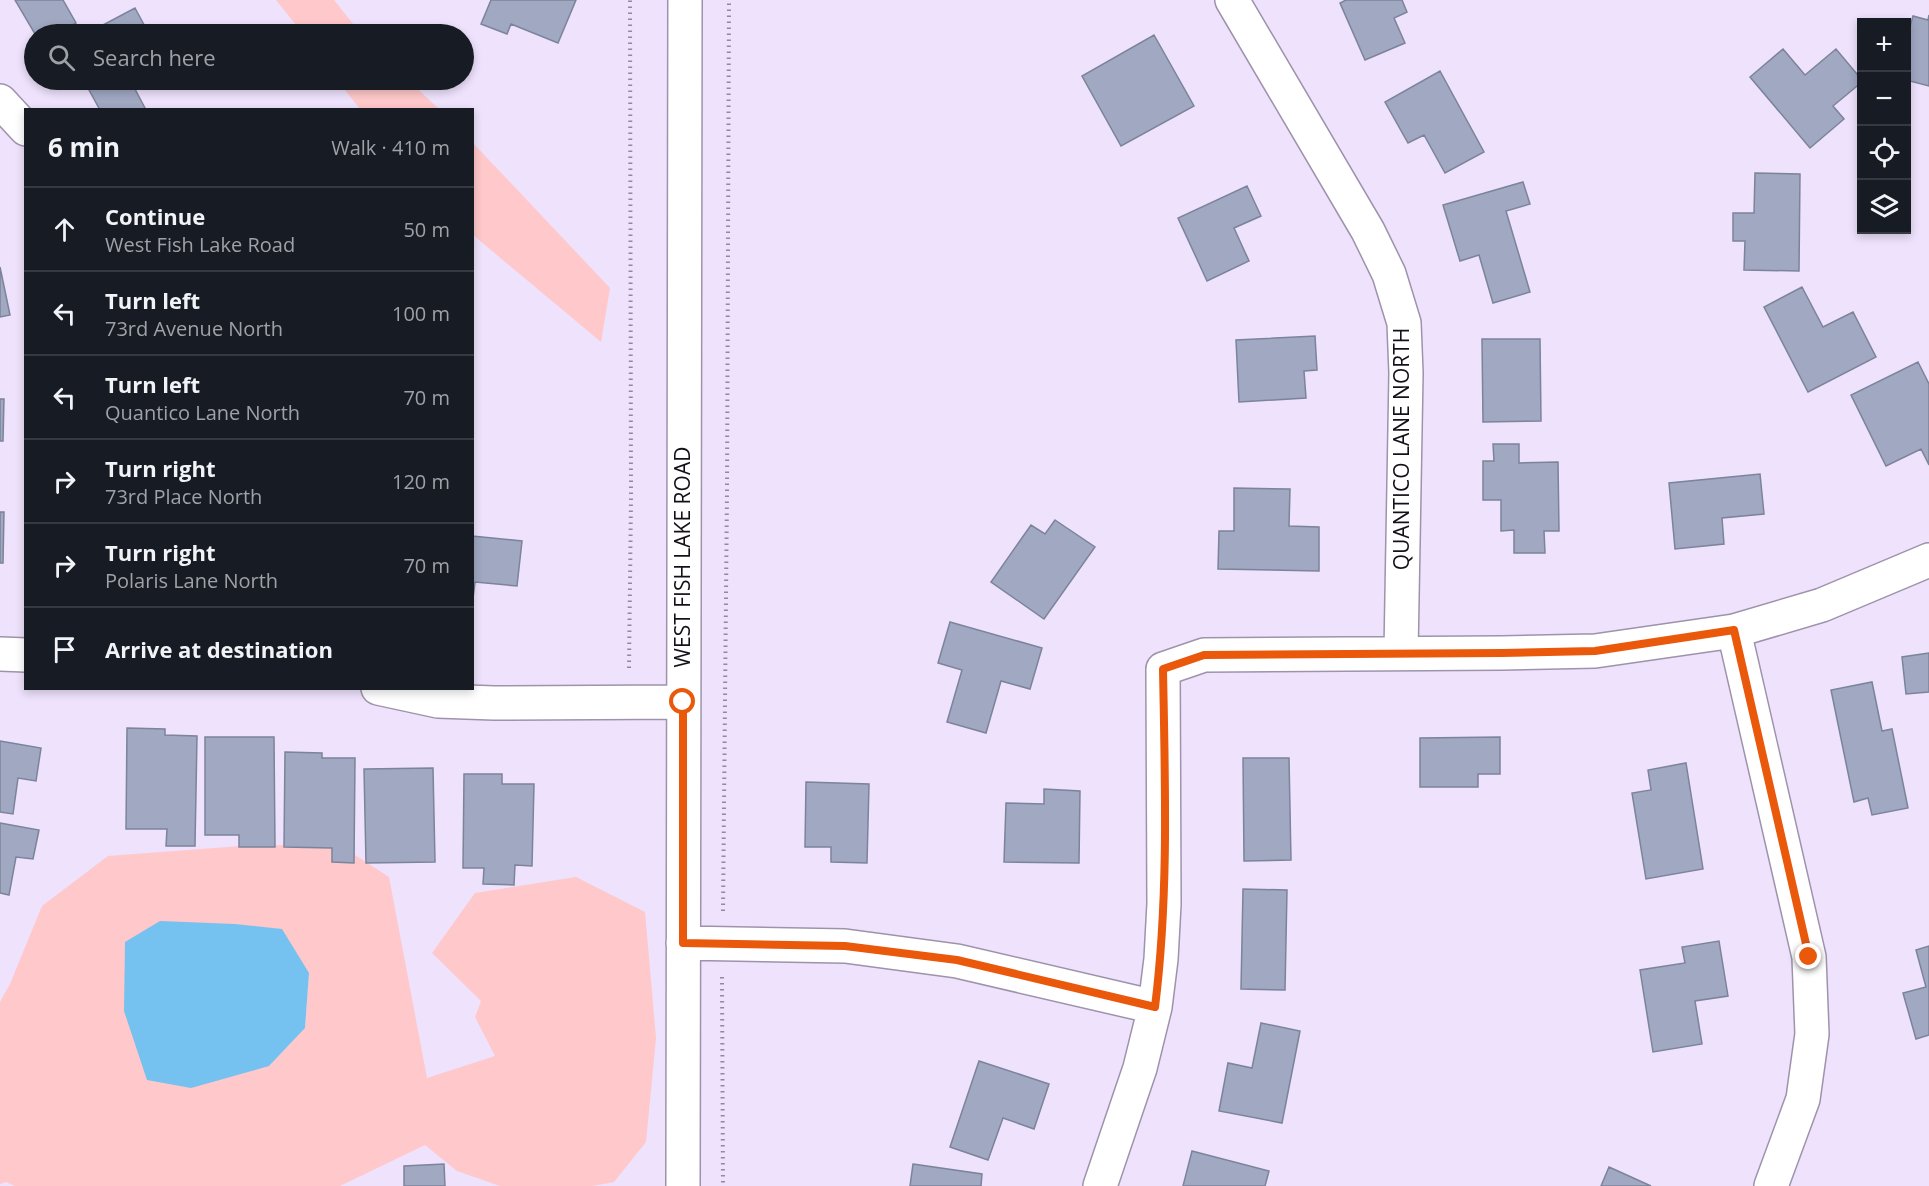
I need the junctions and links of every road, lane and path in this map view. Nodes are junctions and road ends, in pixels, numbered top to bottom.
1 (630, 0) edge
2 (685, 0) edge
3 (729, 0) edge
4 (1232, 0) edge
5 (0, 101) edge
6 (24, 127) edge
7 (1929, 560) edge
8 (1734, 630) junction
9 (1401, 653) junction
10 (0, 654) edge
11 (24, 655) edge
12 (388, 690) edge
13 (683, 702) junction
14 (629, 703) junction
15 (723, 917) dead end
16 (683, 943) junction
17 (722, 967) dead end
18 (1155, 1007) junction
19 (683, 1186) edge
20 (723, 1186) edge
21 (1100, 1186) edge
22 (1771, 1186) edge

1 - 14 path
2 - 13 street, WEST FISH LAKE ROAD
3 - 15 path
4 - 9 street, QUANTICO LANE NORTH
5 - 6 street
7 - 8 street
8 - 9 street
8 - 22 street
9 - 18 street
10 - 11 street
12 - 14 street
13 - 14 street
13 - 16 street, WEST FISH LAKE ROAD
16 - 18 street
16 - 19 street, WEST FISH LAKE ROAD
17 - 20 path
18 - 21 street

